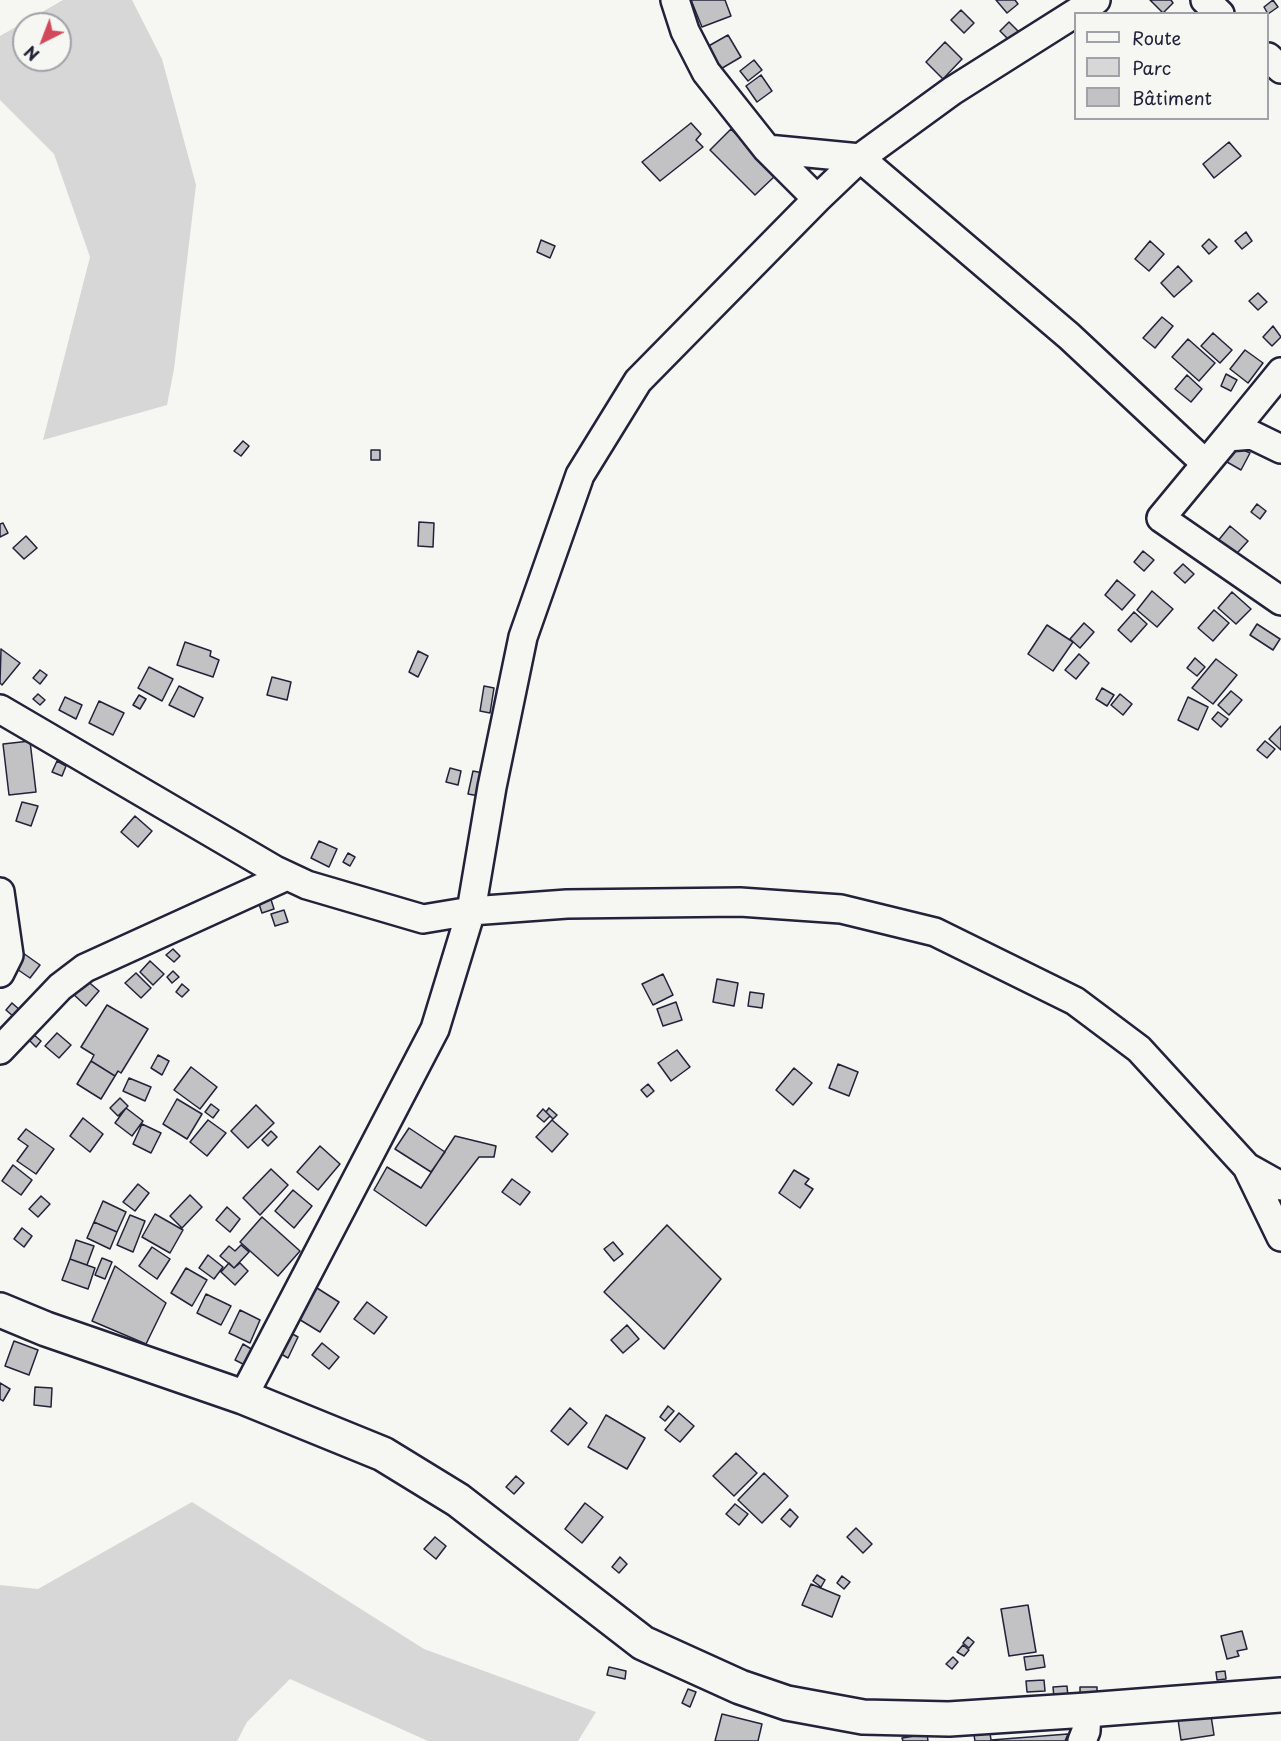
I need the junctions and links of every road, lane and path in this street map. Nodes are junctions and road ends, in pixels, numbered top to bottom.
1 (675, 0) edge
2 (1096, 0) edge
3 (1205, 0) edge
4 (1077, 12) edge
5 (1218, 12) edge
6 (1074, 14) edge
7 (1269, 58) edge
8 (1281, 69) edge
9 (767, 149) junction
10 (860, 158) junction
11 (817, 199) junction
12 (1281, 372) edge
13 (1228, 436) junction
14 (1281, 449) edge
15 (1206, 463) junction
16 (1281, 601) edge
17 (0, 709) edge
18 (287, 876) junction
19 (0, 891) edge
20 (471, 911) junction
21 (0, 973) edge
22 (0, 1050) edge
23 (1247, 1167) junction
24 (1278, 1176) edge
25 (1281, 1237) edge
26 (0, 1310) edge
27 (243, 1397) junction
28 (1281, 1695) edge
29 (1085, 1726) edge

1 - 9 street
2 - 4 street
3 - 5 street
6 - 10 street
7 - 8 street
9 - 10 street
9 - 11 street
10 - 11 street
10 - 15 street
11 - 20 street
12 - 13 street
13 - 14 street
13 - 15 street
15 - 16 street
17 - 18 street
18 - 20 street
18 - 22 street
19 - 21 street
20 - 23 street
20 - 27 street
23 - 24 street
23 - 25 street
26 - 27 main road
27 - 29 main road
28 - 29 main road

